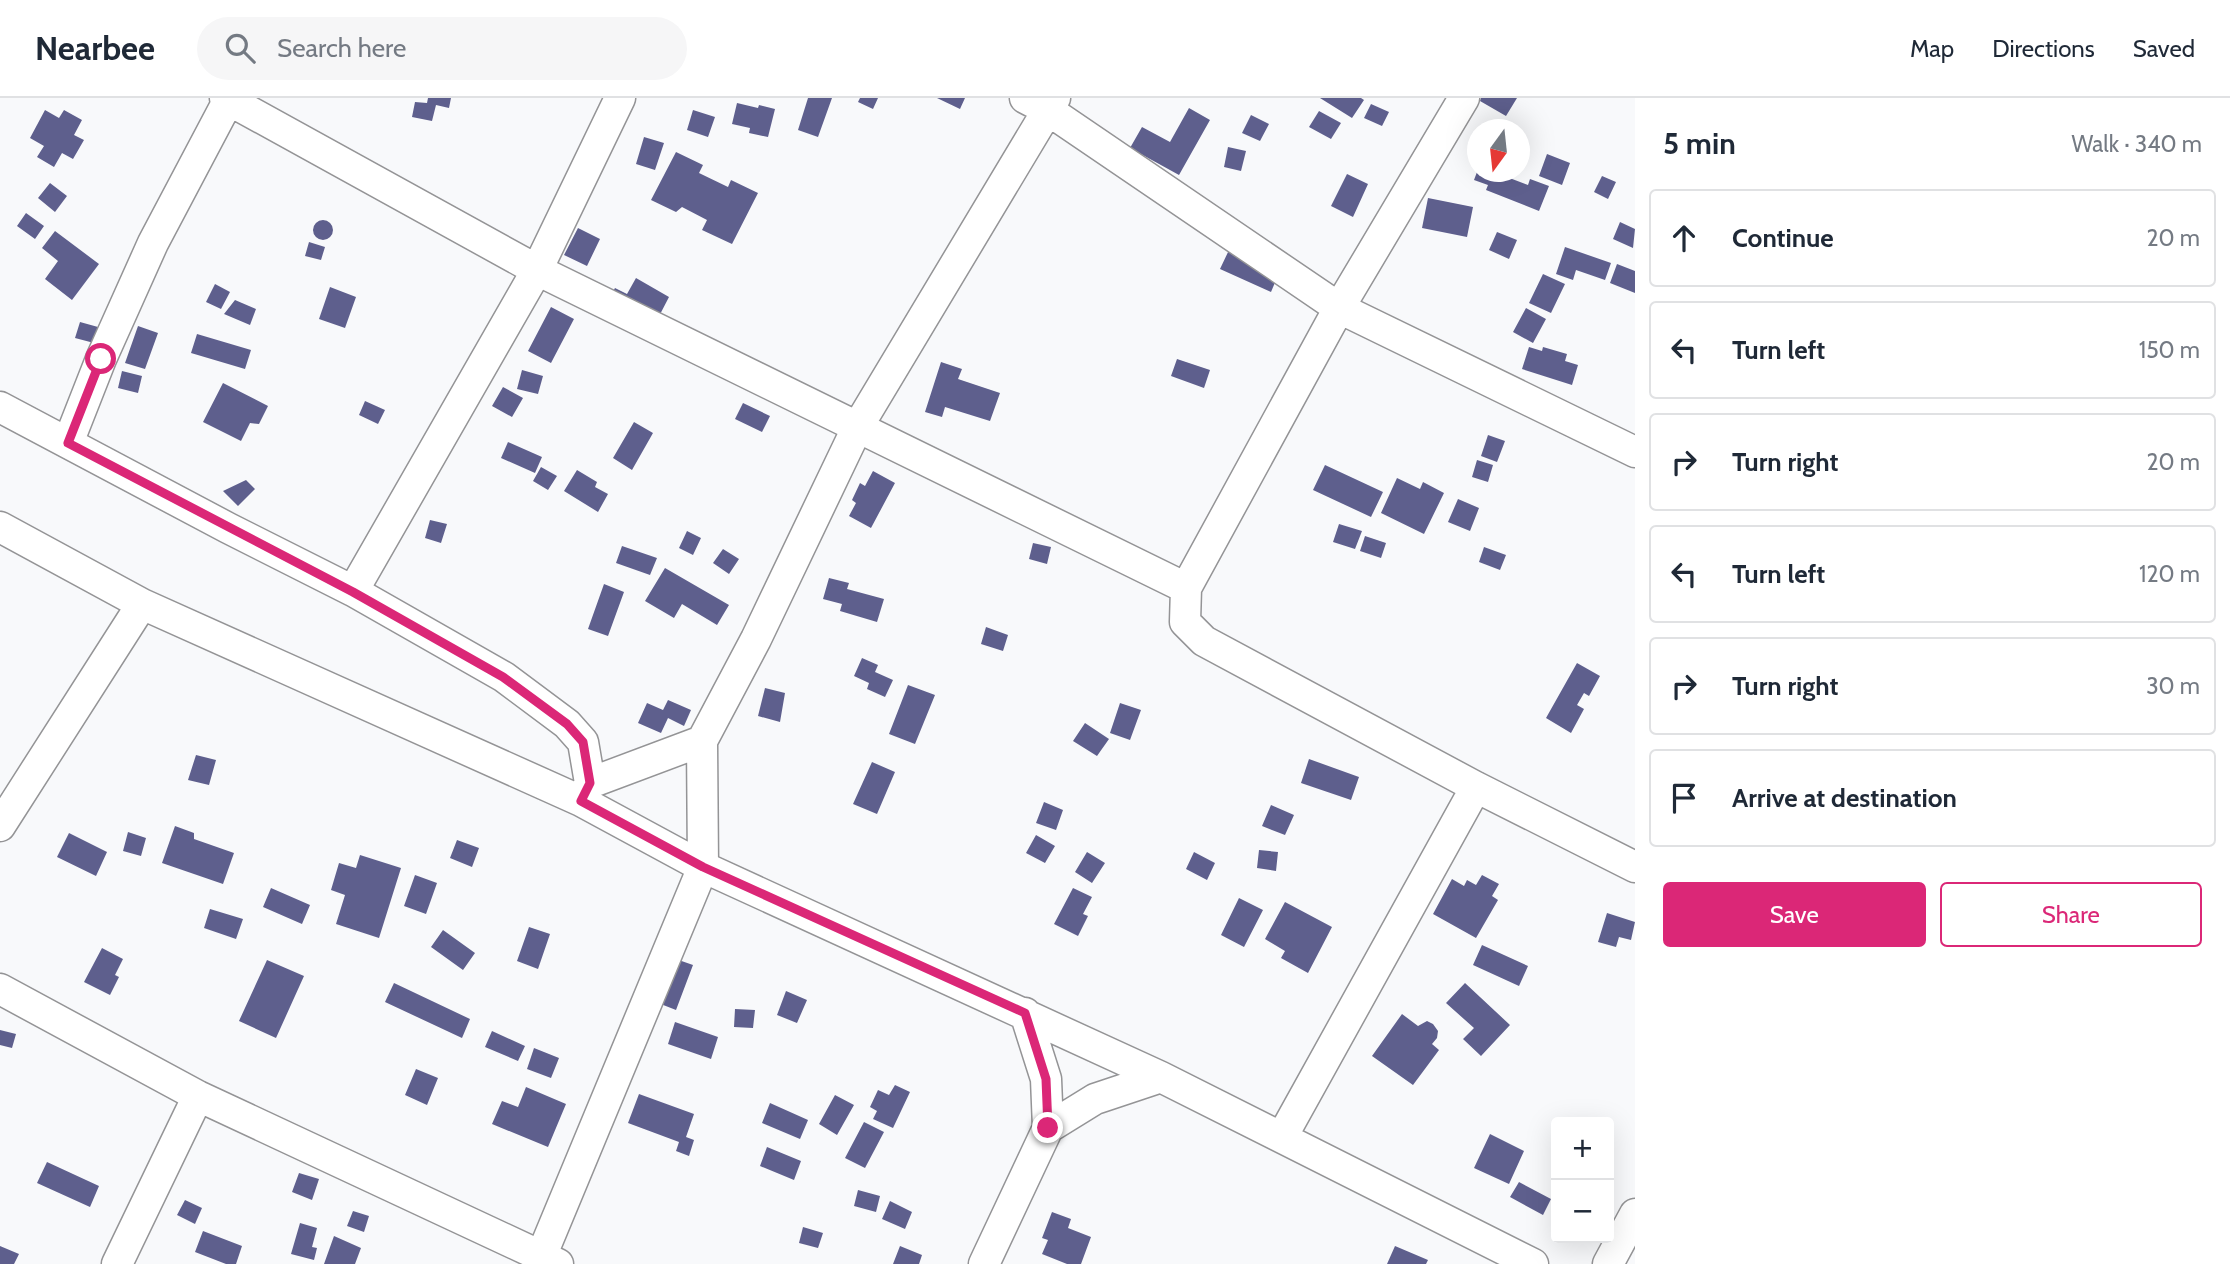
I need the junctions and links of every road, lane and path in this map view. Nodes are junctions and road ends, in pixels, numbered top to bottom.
1 (620, 98) edge
2 (1464, 98) edge
3 (227, 100) edge
4 (1043, 102) edge
5 (537, 270) junction
6 (1339, 308) junction
7 (0, 407) edge
8 (857, 428) junction
9 (68, 443) junction
10 (1635, 452) edge
11 (0, 527) edge
12 (1186, 588) junction
13 (353, 592) junction
14 (142, 604) junction
15 (702, 741) junction
16 (1476, 786) junction
17 (585, 792) junction
18 (0, 826) edge
19 (703, 867) junction
20 (1635, 867) edge
21 (0, 989) edge
22 (1025, 1013) junction
23 (1161, 1077) junction
24 (198, 1096) junction
25 (1048, 1128) junction
26 (1282, 1137) junction
27 (1635, 1214) edge
28 (546, 1262) edge
29 (117, 1264) edge
30 (984, 1264) edge
31 (1533, 1264) edge
32 (1608, 1264) edge

1 - 5 street
2 - 6 street
3 - 5 street
3 - 9 street
4 - 6 street
4 - 8 street
5 - 8 street
5 - 13 street
6 - 10 street
6 - 12 street
7 - 9 street
8 - 12 street
8 - 15 street
9 - 13 street
11 - 14 street
12 - 16 street
13 - 17 street
14 - 17 street
14 - 18 street
15 - 17 street
15 - 19 street
16 - 20 street
16 - 26 street
17 - 19 street
19 - 22 street
19 - 28 street
21 - 24 street
22 - 23 street
22 - 25 street
23 - 25 street
23 - 26 street
24 - 28 street
24 - 29 street
25 - 30 street
26 - 31 street
27 - 32 street

